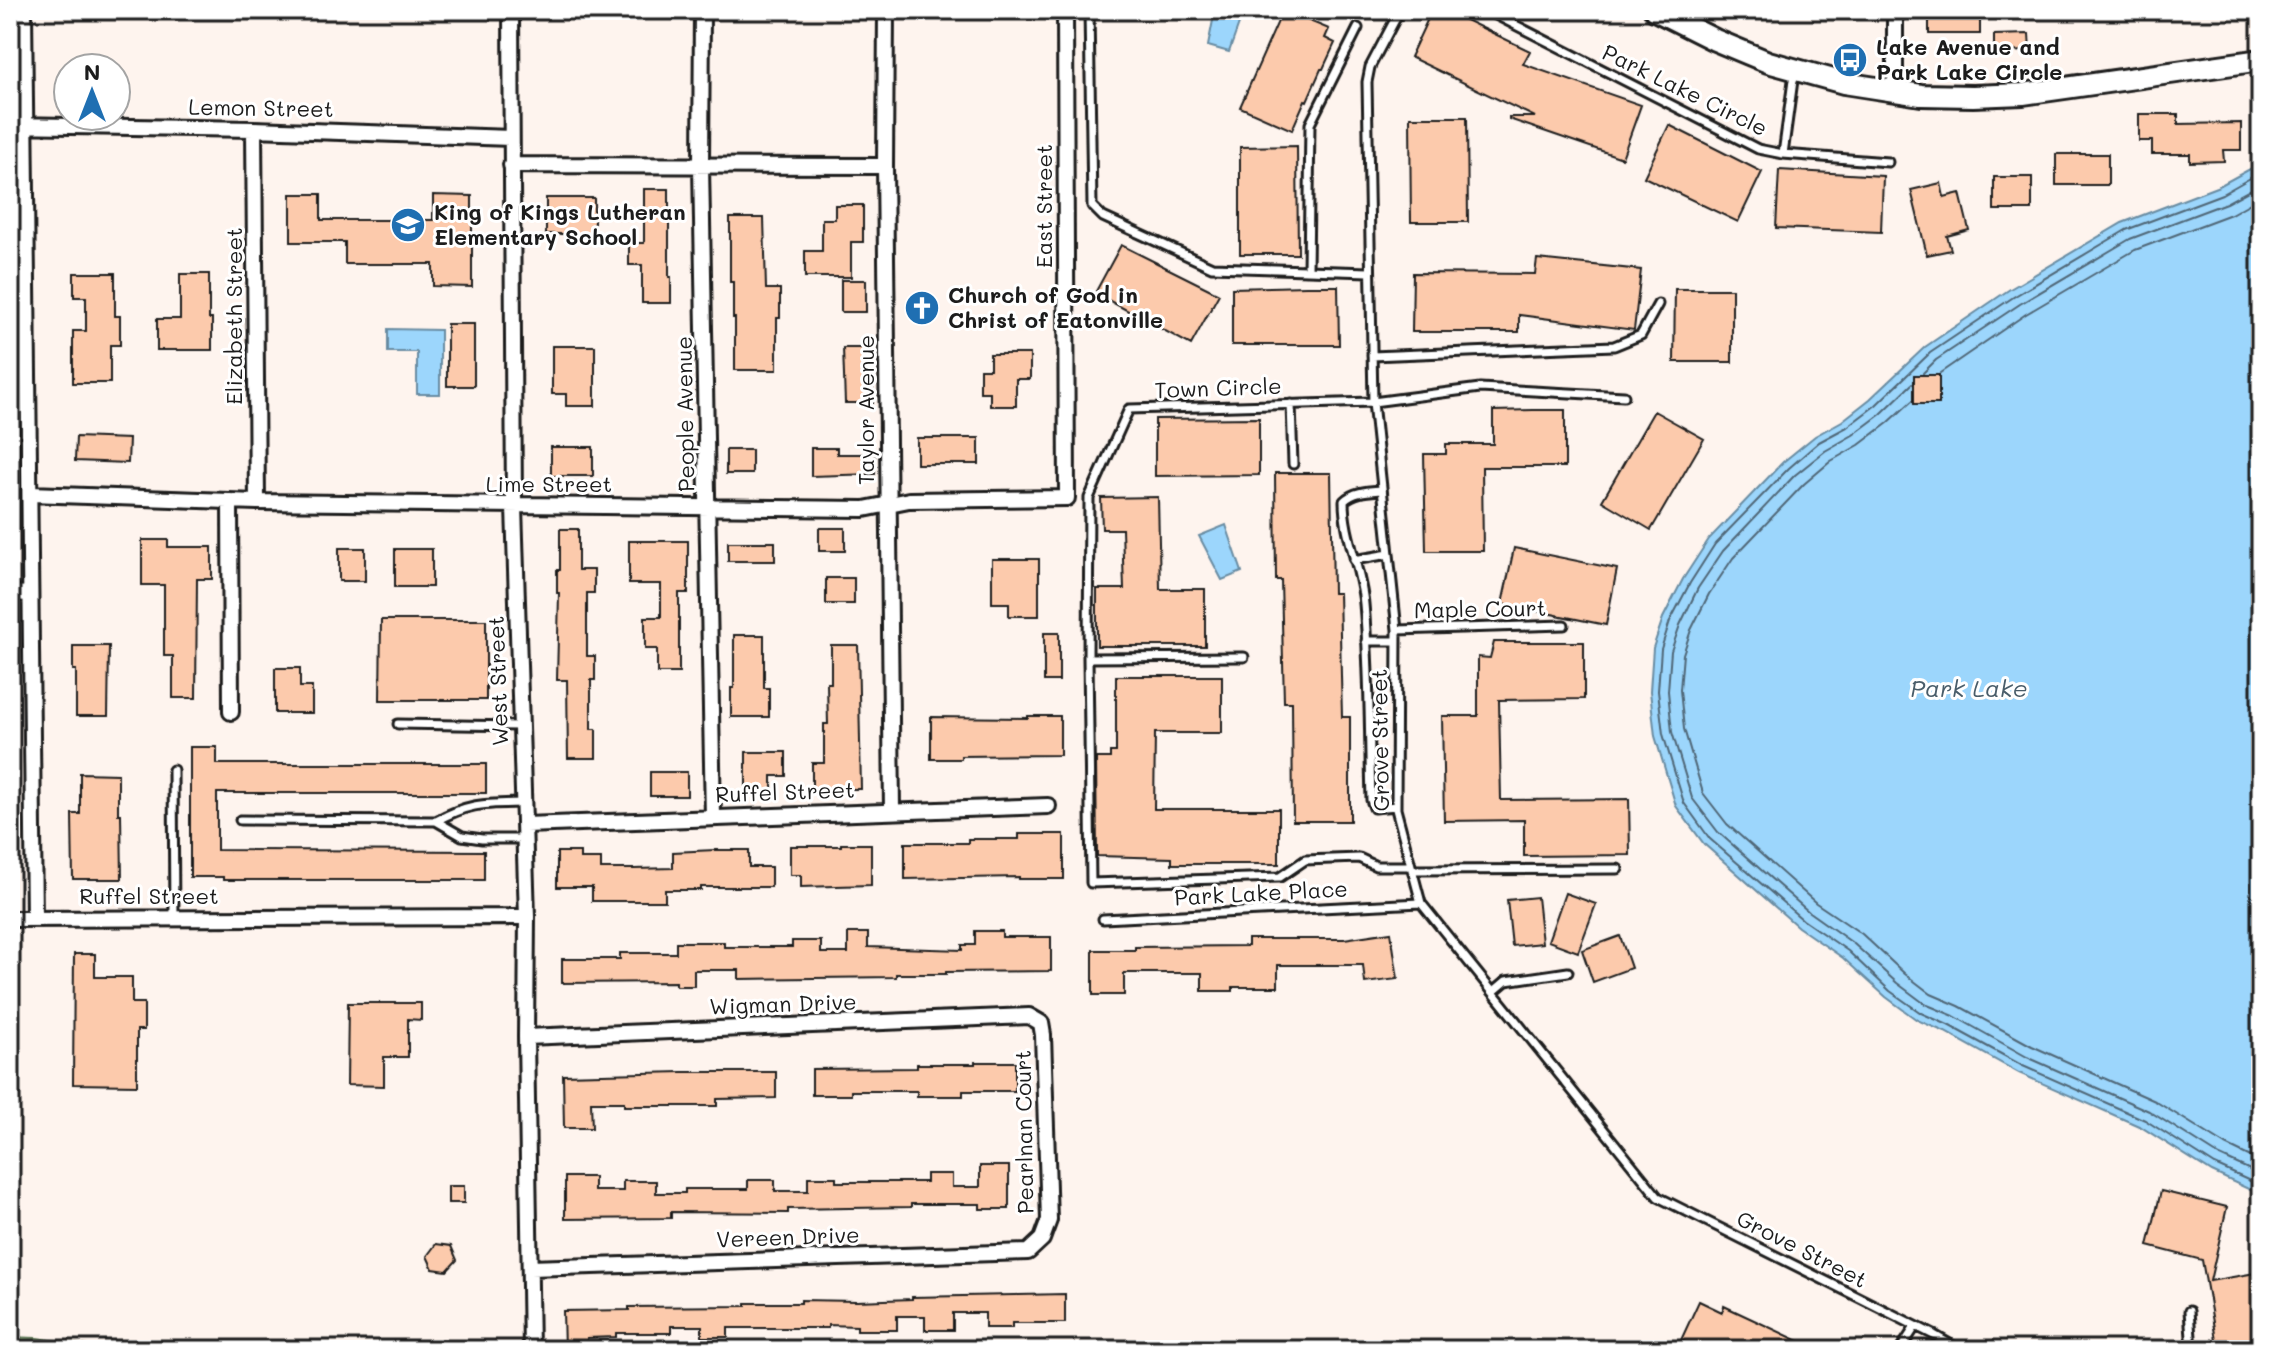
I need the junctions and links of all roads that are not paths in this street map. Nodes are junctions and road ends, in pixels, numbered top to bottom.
1 (24, 10) edge
2 (511, 10) edge
3 (702, 10) edge
4 (886, 10) edge
5 (1065, 10) edge
6 (1089, 10) edge
7 (1486, 10) edge
8 (1655, 10) edge
9 (1895, 10) edge
10 (1397, 11) edge
11 (1358, 28) dead end
12 (2261, 60) edge
13 (1795, 71) junction
14 (1895, 92) junction
15 (17, 126) edge
16 (254, 129) junction
17 (511, 138) junction
18 (1783, 154) junction
19 (1888, 162) dead end
20 (511, 165) junction
21 (701, 166) junction
22 (885, 166) junction
23 (1308, 270) junction
24 (1369, 272) junction
25 (1658, 304) dead end
26 (10, 327) edge
27 (26, 327) junction
28 (1372, 356) junction
29 (1624, 396) dead end
30 (1373, 402) junction
31 (1291, 404) junction
32 (1293, 464) dead end
33 (1382, 490) junction
34 (30, 494) junction
35 (1067, 498) joint
36 (230, 501) junction
37 (257, 502) junction
38 (888, 505) junction
39 (514, 507) junction
40 (708, 507) junction
41 (1389, 554) junction
42 (1354, 560) junction
43 (10, 593) edge
44 (30, 594) junction
45 (1564, 625) dead end
46 (1397, 630) junction
47 (1366, 641) junction
48 (1397, 641) junction
49 (1244, 657) dead end
50 (1088, 658) junction
51 (231, 712) dead end
52 (398, 724) dead end
53 (521, 726) junction
54 (173, 770) dead end
55 (524, 803) junction
56 (1048, 806) dead end
57 (1396, 806) junction
58 (892, 810) junction
59 (713, 818) junction
60 (240, 820) dead end
61 (436, 821) junction
62 (525, 832) junction
63 (1412, 868) junction
64 (1618, 869) dead end
65 (1421, 903) junction
66 (527, 917) junction
67 (174, 918) junction
68 (10, 919) edge
69 (34, 919) junction
70 (1103, 919) dead end
71 (1568, 972) dead end
72 (1493, 992) junction
73 (1041, 1023) joint
74 (526, 1037) junction
75 (1042, 1239) joint
76 (530, 1268) junction
77 (2189, 1311) dead end
78 (1915, 1327) junction
79 (531, 1350) edge
80 (1900, 1350) edge
81 (1960, 1350) edge
82 (2192, 1350) edge

1 - 15 street
2 - 17 street, West Street
3 - 21 street, People Avenue
4 - 22 street, Taylor Avenue
5 - 35 street, East Street
6 - 23 lane
7 - 18 lane, Park Lake Circle
8 - 13 main road
9 - 14 street
10 - 24 lane, Grove Street
11 - 23 lane
12 - 14 main road
13 - 14 main road
13 - 18 lane, Park Lake Circle
15 - 16 street, Lemon Street
15 - 27 street
16 - 17 street, Lemon Street
16 - 37 street, Elizabeth Street
17 - 20 street, West Street
18 - 19 lane, Park Lake Circle
20 - 21 street
20 - 39 street, West Street
21 - 22 street
21 - 40 street, People Avenue
22 - 38 street, Taylor Avenue
23 - 24 lane
24 - 28 lane, Grove Street
25 - 28 lane
26 - 27 street
27 - 34 street
28 - 30 lane, Grove Street
29 - 30 lane, Town Circle
30 - 31 lane, Town Circle
30 - 33 lane, Grove Street
31 - 32 lane
31 - 50 lane, Town Circle
33 - 41 lane, Grove Street
33 - 42 lane
34 - 36 street, Lime Street
34 - 44 street
35 - 38 street, Lime Street
36 - 37 street, Lime Street
36 - 51 street
37 - 39 street, Lime Street
38 - 40 street, Lime Street
38 - 58 street, Taylor Avenue
39 - 40 street, Lime Street
39 - 53 street, West Street
40 - 59 street, People Avenue
41 - 42 lane
41 - 46 lane, Grove Street
42 - 47 lane
43 - 44 street
44 - 69 street
45 - 46 lane, Maple Court
46 - 48 lane, Grove Street
47 - 48 lane
47 - 57 lane
48 - 57 lane, Grove Street
49 - 50 lane
50 - 63 lane
52 - 53 lane
53 - 55 street, West Street
54 - 67 lane
55 - 61 lane
55 - 62 street, West Street
56 - 58 street, Ruffel Street
57 - 63 lane, Grove Street
58 - 59 street, Ruffel Street
59 - 62 street, Ruffel Street
60 - 61 lane
61 - 62 lane
62 - 66 street, West Street
63 - 64 lane
63 - 65 lane, Grove Street
65 - 70 lane, Park Lake Place
65 - 72 lane, Grove Street
66 - 67 street, Ruffel Street
66 - 74 street, West Street
67 - 69 street, Ruffel Street
68 - 69 street, Ruffel Street
71 - 72 lane
72 - 78 lane, Grove Street
73 - 74 street, Wigman Drive
73 - 75 street, Pearlnan Court
74 - 76 street, West Street
75 - 76 street, Vereen Drive
76 - 79 street, West Street
77 - 82 lane
78 - 80 lane
78 - 81 lane, Grove Street

